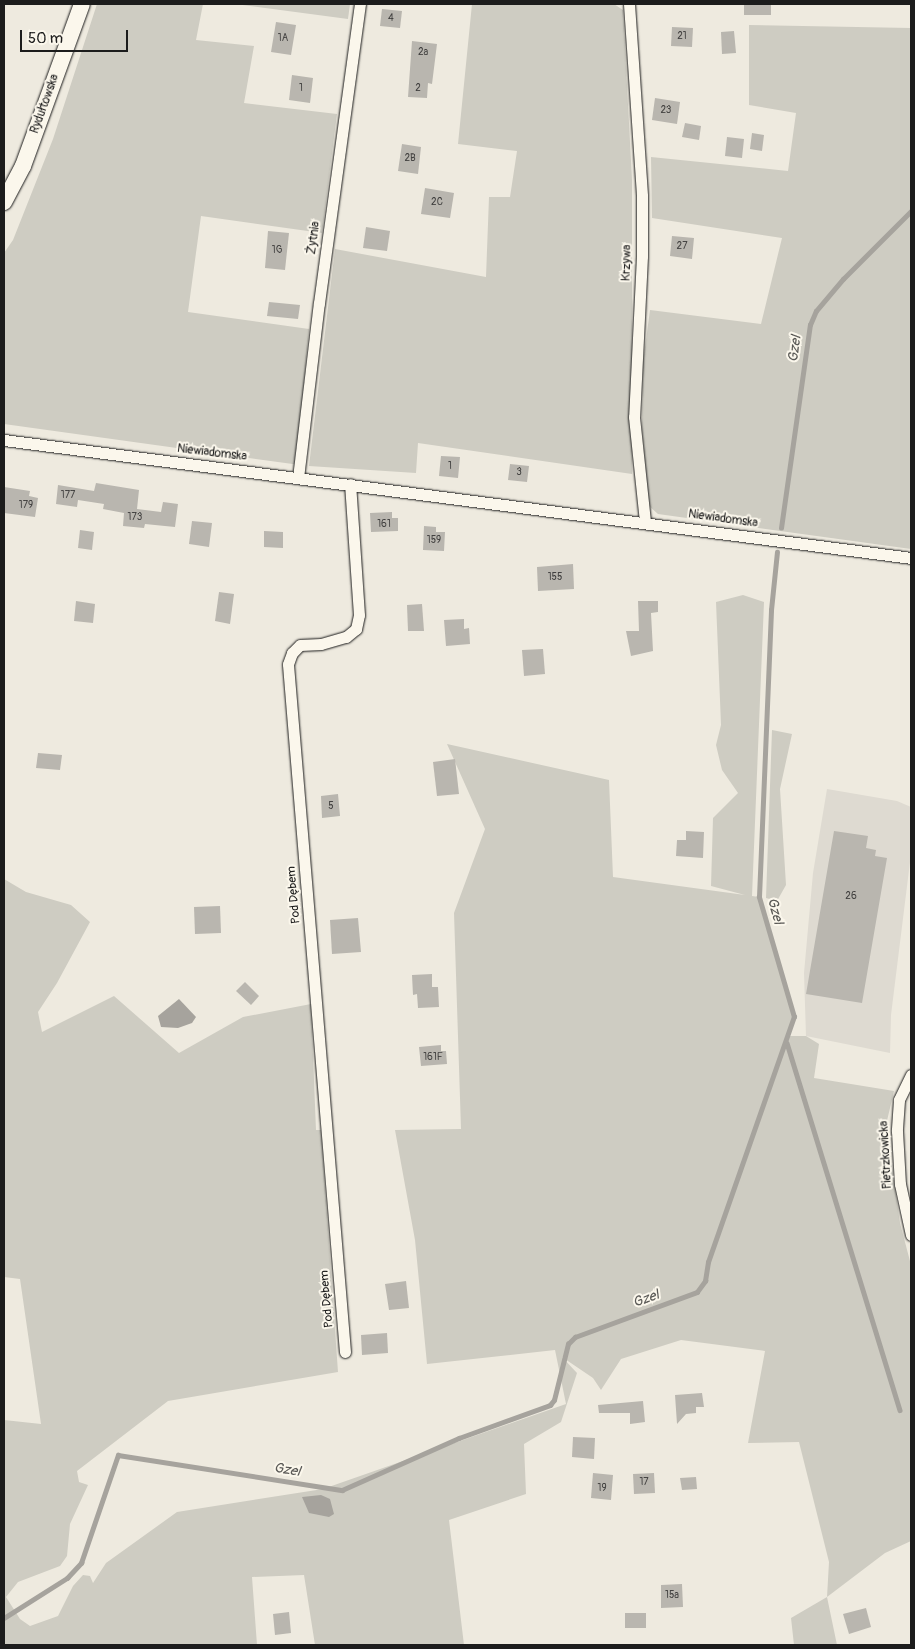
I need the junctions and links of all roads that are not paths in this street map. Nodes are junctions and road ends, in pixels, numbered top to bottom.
1 (82, 4) edge
2 (360, 4) edge
3 (629, 4) edge
4 (4, 202) edge
5 (4, 440) edge
6 (298, 478) junction
7 (350, 484) junction
8 (645, 522) junction
9 (911, 558) edge
10 (911, 1075) edge
11 (911, 1235) edge
12 (346, 1352) dead end

1 - 4 street, Rydułtowska
2 - 6 street, Żytnia
3 - 8 street, Krzywa
5 - 6 street, Niewiadomska
6 - 7 street, Niewiadomska
7 - 8 street, Niewiadomska
7 - 12 street, Pod Dębem
8 - 9 street, Niewiadomska
10 - 11 street, Pietrzkowicka

